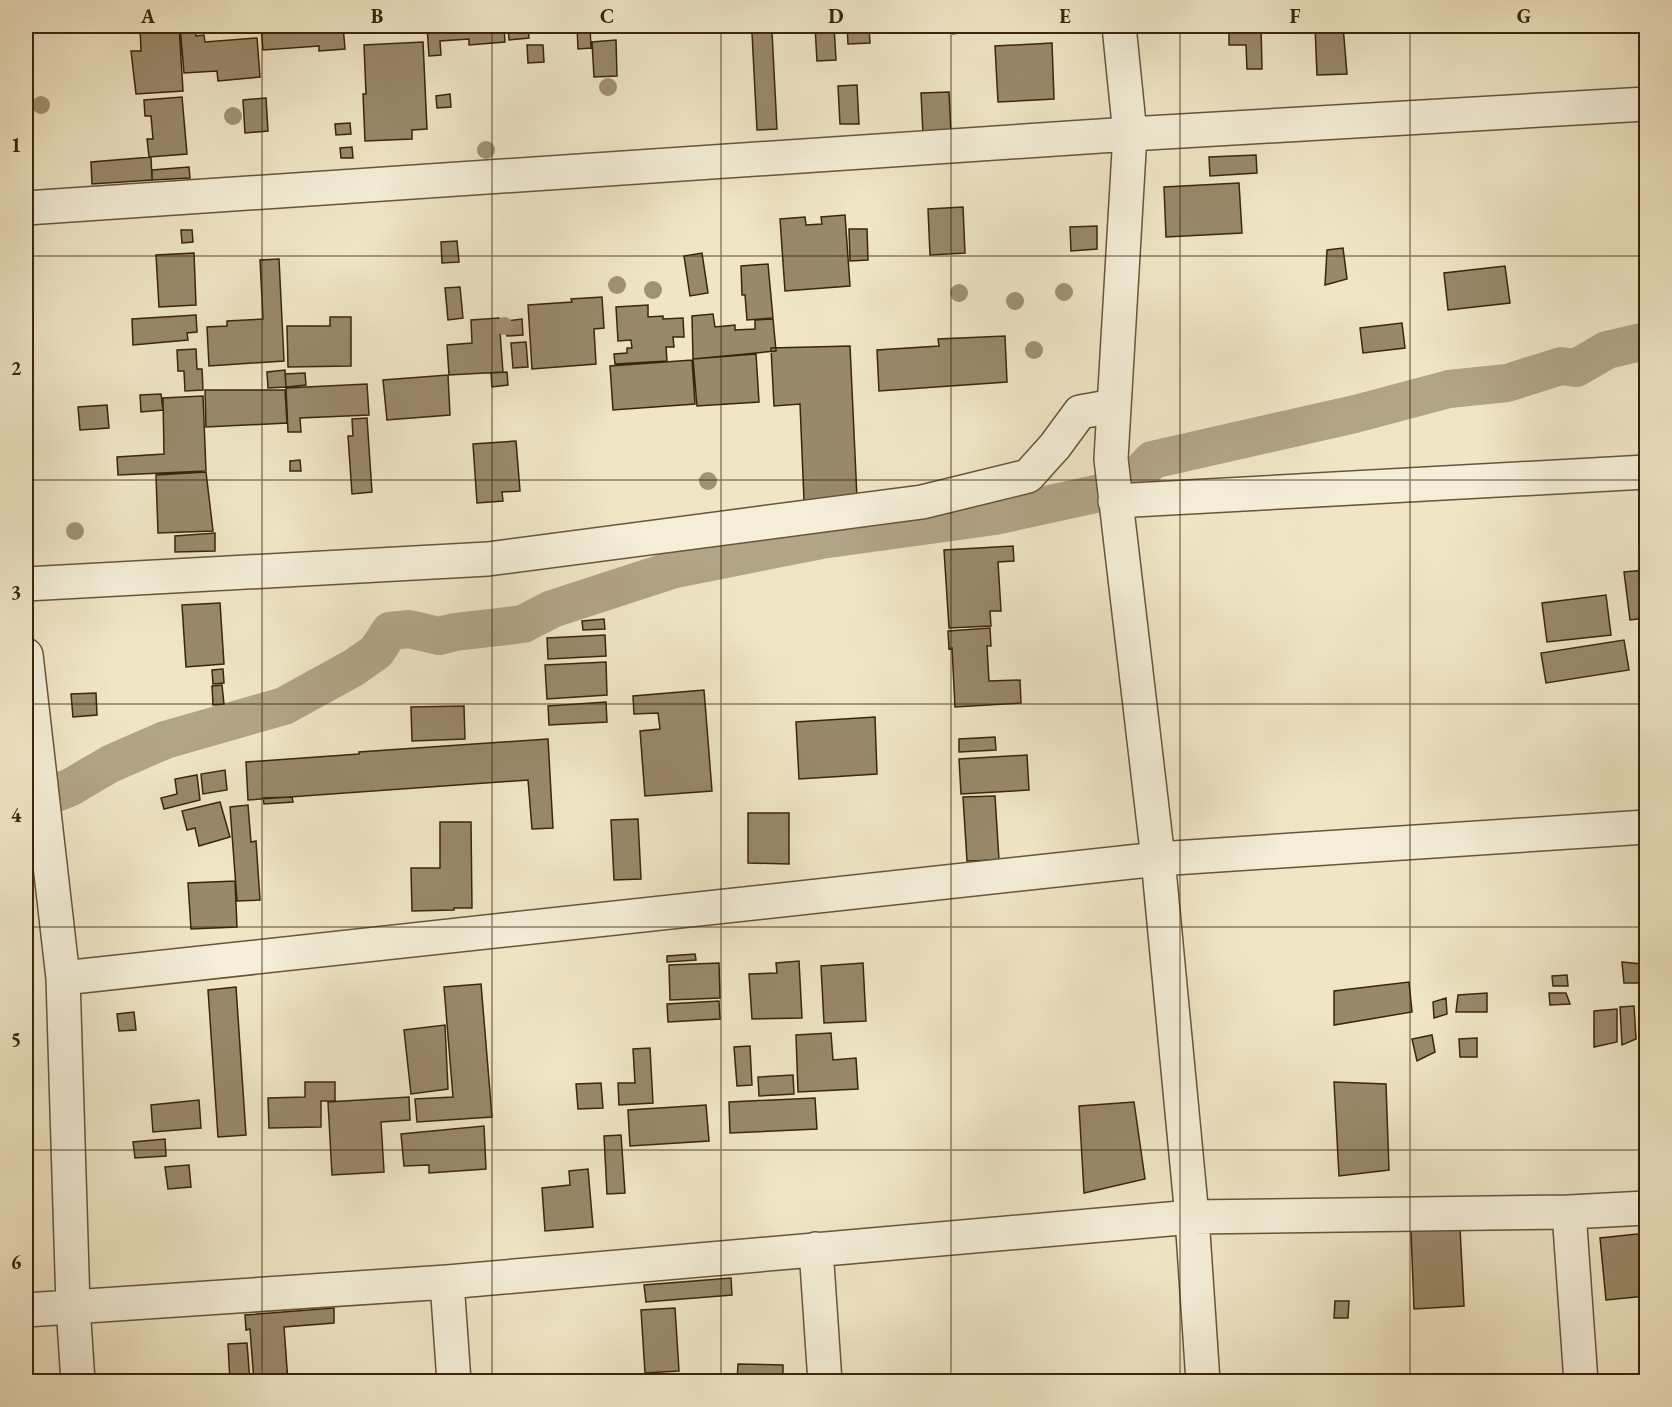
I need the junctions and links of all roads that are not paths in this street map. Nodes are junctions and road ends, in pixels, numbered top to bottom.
1 (1119, 26) edge
2 (1647, 104) edge
3 (1130, 134) junction
4 (26, 208) edge
5 (1114, 406) junction
6 (1647, 472) edge
7 (1115, 501) junction
8 (26, 584) edge
9 (26, 656) edge
10 (1647, 827) edge
11 (1158, 859) junction
12 (63, 978) junction
13 (1647, 1208) edge
14 (1569, 1212) junction
15 (1192, 1217) junction
16 (816, 1249) junction
17 (447, 1282) junction
18 (73, 1306) junction
19 (26, 1310) edge
20 (78, 1382) edge
21 (454, 1382) edge
22 (825, 1382) edge
23 (1203, 1382) edge
24 (1581, 1382) edge

1 - 3 street
2 - 3 street
3 - 4 street
3 - 5 street
5 - 7 street
5 - 8 street
6 - 7 street
7 - 11 street
9 - 12 street
10 - 11 street
11 - 12 street
11 - 15 street
12 - 18 street
13 - 14 street
14 - 15 street
14 - 24 street
15 - 16 street
15 - 23 street
16 - 17 street
16 - 22 street
17 - 18 street
17 - 21 street
18 - 19 street
18 - 20 street

